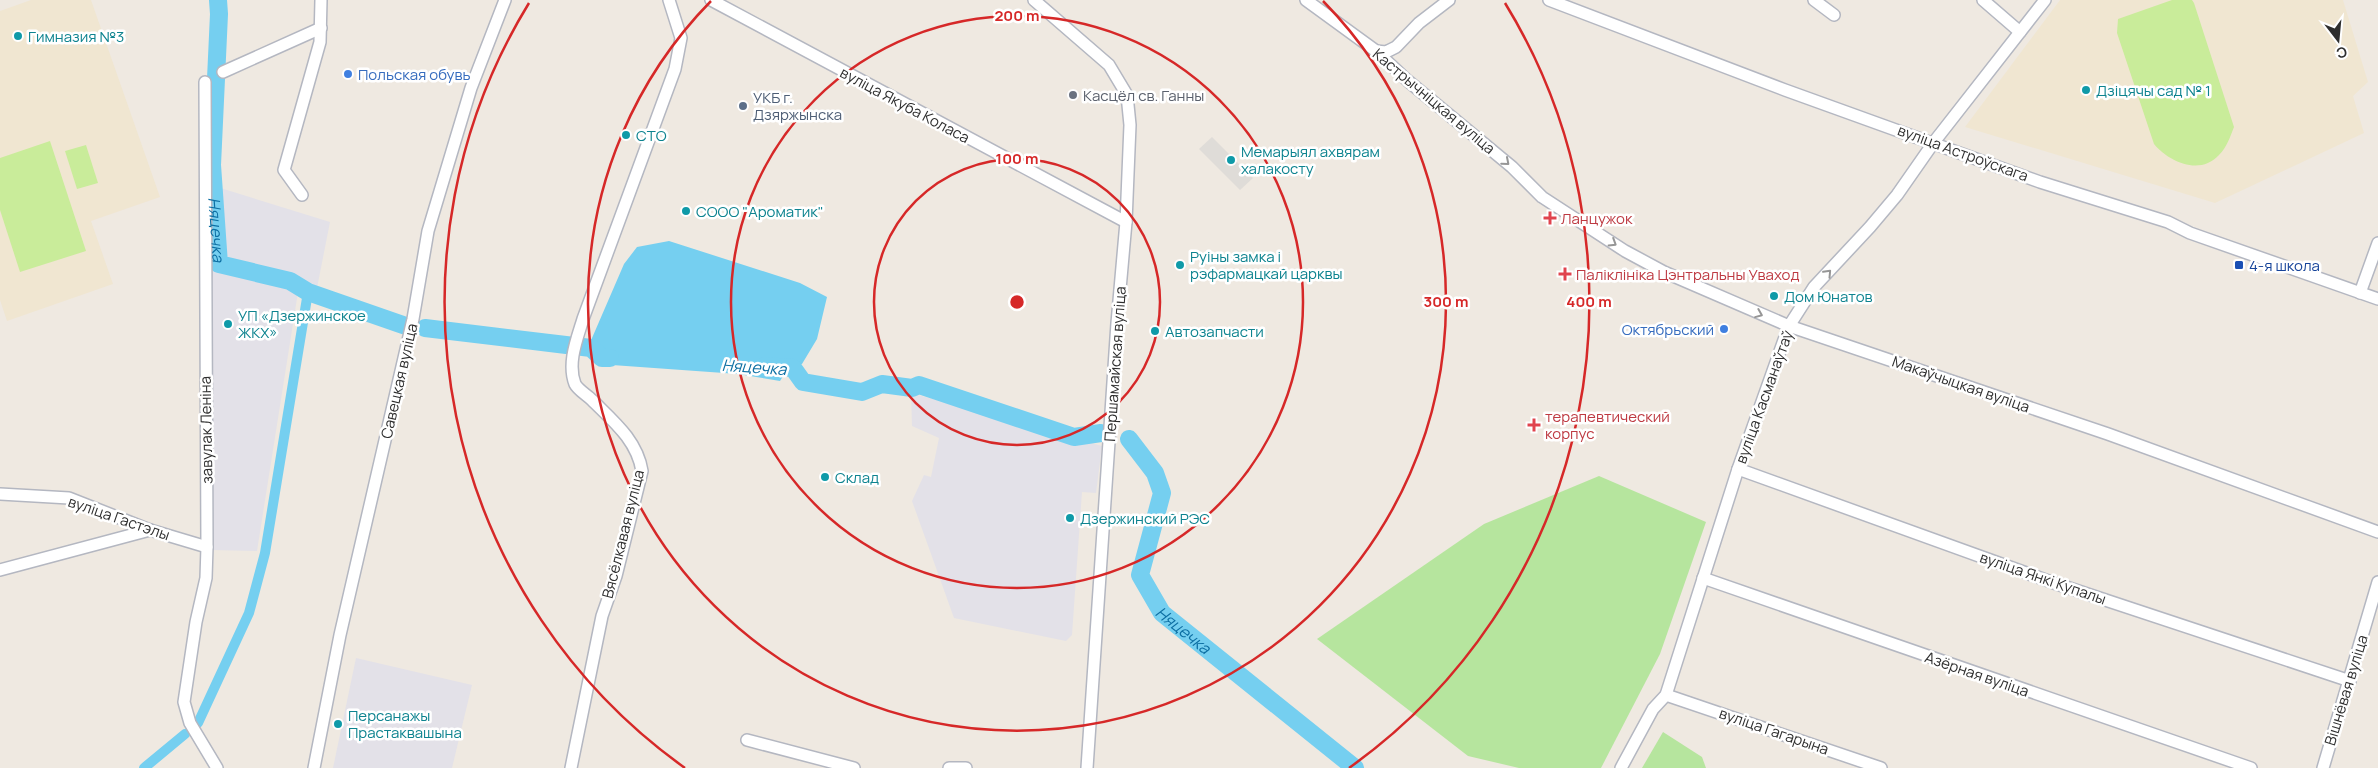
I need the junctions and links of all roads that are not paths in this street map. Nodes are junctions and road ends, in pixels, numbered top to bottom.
1 (321, 0) edge
2 (506, 0) edge
3 (670, 0) edge
4 (712, 0) edge
5 (1034, 0) edge
6 (1306, 0) edge
7 (1449, 0) edge
8 (1550, 0) edge
9 (1814, 0) edge
10 (1983, 0) edge
11 (2045, 0) edge
12 (1834, 15) dead end
13 (321, 28) junction
14 (2020, 32) junction
15 (1376, 51) junction
16 (223, 72) dead end
17 (205, 82) dead end
18 (1934, 142) junction
19 (302, 195) dead end
20 (1556, 208) joint
21 (1126, 222) junction
22 (2378, 243) edge
23 (2360, 293) junction
24 (2378, 299) edge
25 (1789, 326) junction
26 (1738, 469) junction
27 (0, 494) edge
28 (150, 530) junction
29 (2378, 532) edge
30 (207, 547) junction
31 (0, 570) edge
32 (1703, 578) junction
33 (2378, 582) edge
34 (2350, 681) junction
35 (1666, 695) junction
36 (747, 740) dead end
37 (217, 768) edge
38 (314, 768) edge
39 (571, 768) edge
40 (854, 768) edge
41 (950, 768) edge
42 (966, 768) edge
43 (1087, 768) edge
44 (1621, 768) edge
45 (1881, 768) edge
46 (2252, 768) edge
47 (2323, 768) edge

1 - 13 street
2 - 38 street, Савецкая вуліца
3 - 39 street, Вясёлкавая вуліца
4 - 21 street, вуліца Якуба Коласа
5 - 21 street, Першамайская вуліца
6 - 15 street, Кастрычніцкая вуліца
7 - 15 street
8 - 18 street, вуліца Астроўскага
9 - 12 street
10 - 14 street
11 - 14 street, вуліца Касманаўтаў
13 - 16 street
13 - 19 street
14 - 18 street, вуліца Касманаўтаў
15 -> 20 street, Кастрычніцкая вуліца
17 - 30 street, завулак Леніна
18 - 23 street, вуліца Астроўскага
25 -> 18 street, вуліца Касманаўтаў
20 -> 25 street, Макаўчыцкая вуліца
21 - 43 street, Першамайская вуліца
22 - 23 street
23 - 24 street, вуліца Астроўскага
25 - 26 street, вуліца Касманаўтаў
25 - 29 street, Макаўчыцкая вуліца
26 - 32 street, вуліца Касманаўтаў
26 - 34 street, вуліца Янкі Купалы
27 - 28 street, вуліца Гастэлы
28 - 30 street, вуліца Гастэлы
28 - 31 street
30 - 37 street, завулак Леніна
32 - 35 street, вуліца Касманаўтаў
32 - 46 street, Азёрная вуліца
33 - 34 street, Вішнёвая вуліца
34 - 47 street, Вішнёвая вуліца
35 - 44 street
35 - 45 street, вуліца Гагарына
36 - 40 street
41 - 42 street

